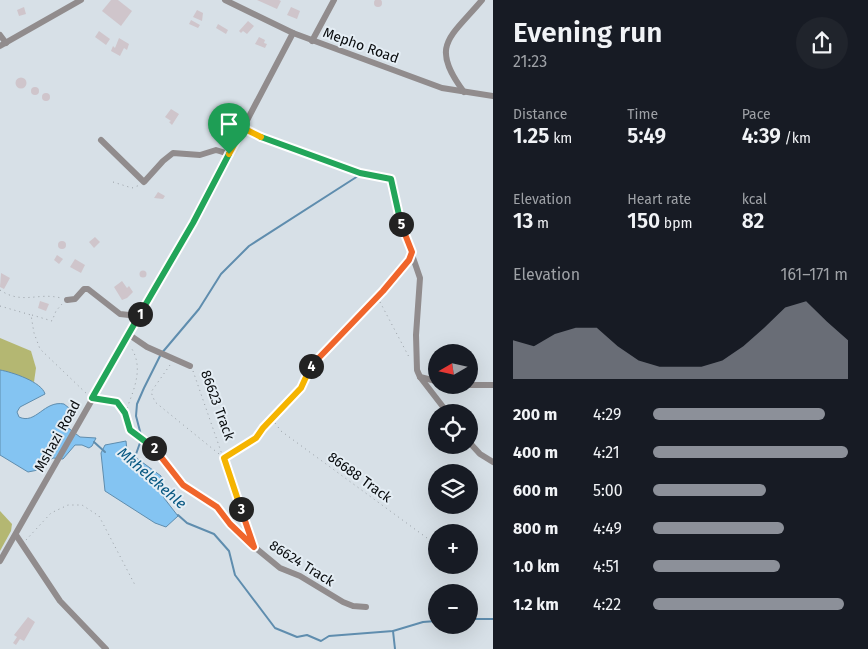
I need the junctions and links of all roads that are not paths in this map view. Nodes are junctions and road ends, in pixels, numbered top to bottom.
1 (81, 0) edge
2 (225, 0) edge
3 (334, 0) edge
4 (482, 0) edge
5 (293, 33) junction
6 (0, 35) edge
7 (312, 40) junction
8 (3, 45) edge
9 (464, 92) junction
10 (493, 96) edge
11 (243, 128) junction
12 (101, 140) dead end
13 (229, 154) junction
14 (412, 252) junction
15 (67, 300) road end
16 (138, 316) junction
17 (127, 337) junction
18 (190, 366) road end
19 (308, 369) road end
20 (420, 378) junction
21 (428, 380) edge
22 (478, 385) edge
23 (493, 386) edge
24 (441, 404) edge
25 (125, 413) road end
26 (478, 452) edge
27 (493, 462) edge
28 (16, 535) junction
29 (0, 561) edge
30 (366, 607) dead end
31 (106, 649) edge

1 - 8 street
2 - 5 street, Mepho Road
3 - 7 street
4 - 9 street
5 - 7 street, Mepho Road
5 - 11 street, Mshazi Road
6 - 8 street
7 - 9 street, Mepho Road
9 - 10 street, Mepho Road
11 - 13 street, Mshazi Road
11 - 14 street
12 - 13 street
13 - 16 street, Mshazi Road
14 - 19 street
14 - 20 street
15 - 16 street
16 - 17 street, Mshazi Road
17 - 18 street, 86623 Track
17 - 28 street, Mshazi Road
20 - 21 street
20 - 24 street
22 - 23 street
25 - 30 street, 86624 Track
26 - 27 street
28 - 29 street, Mshazi Road
28 - 31 street

